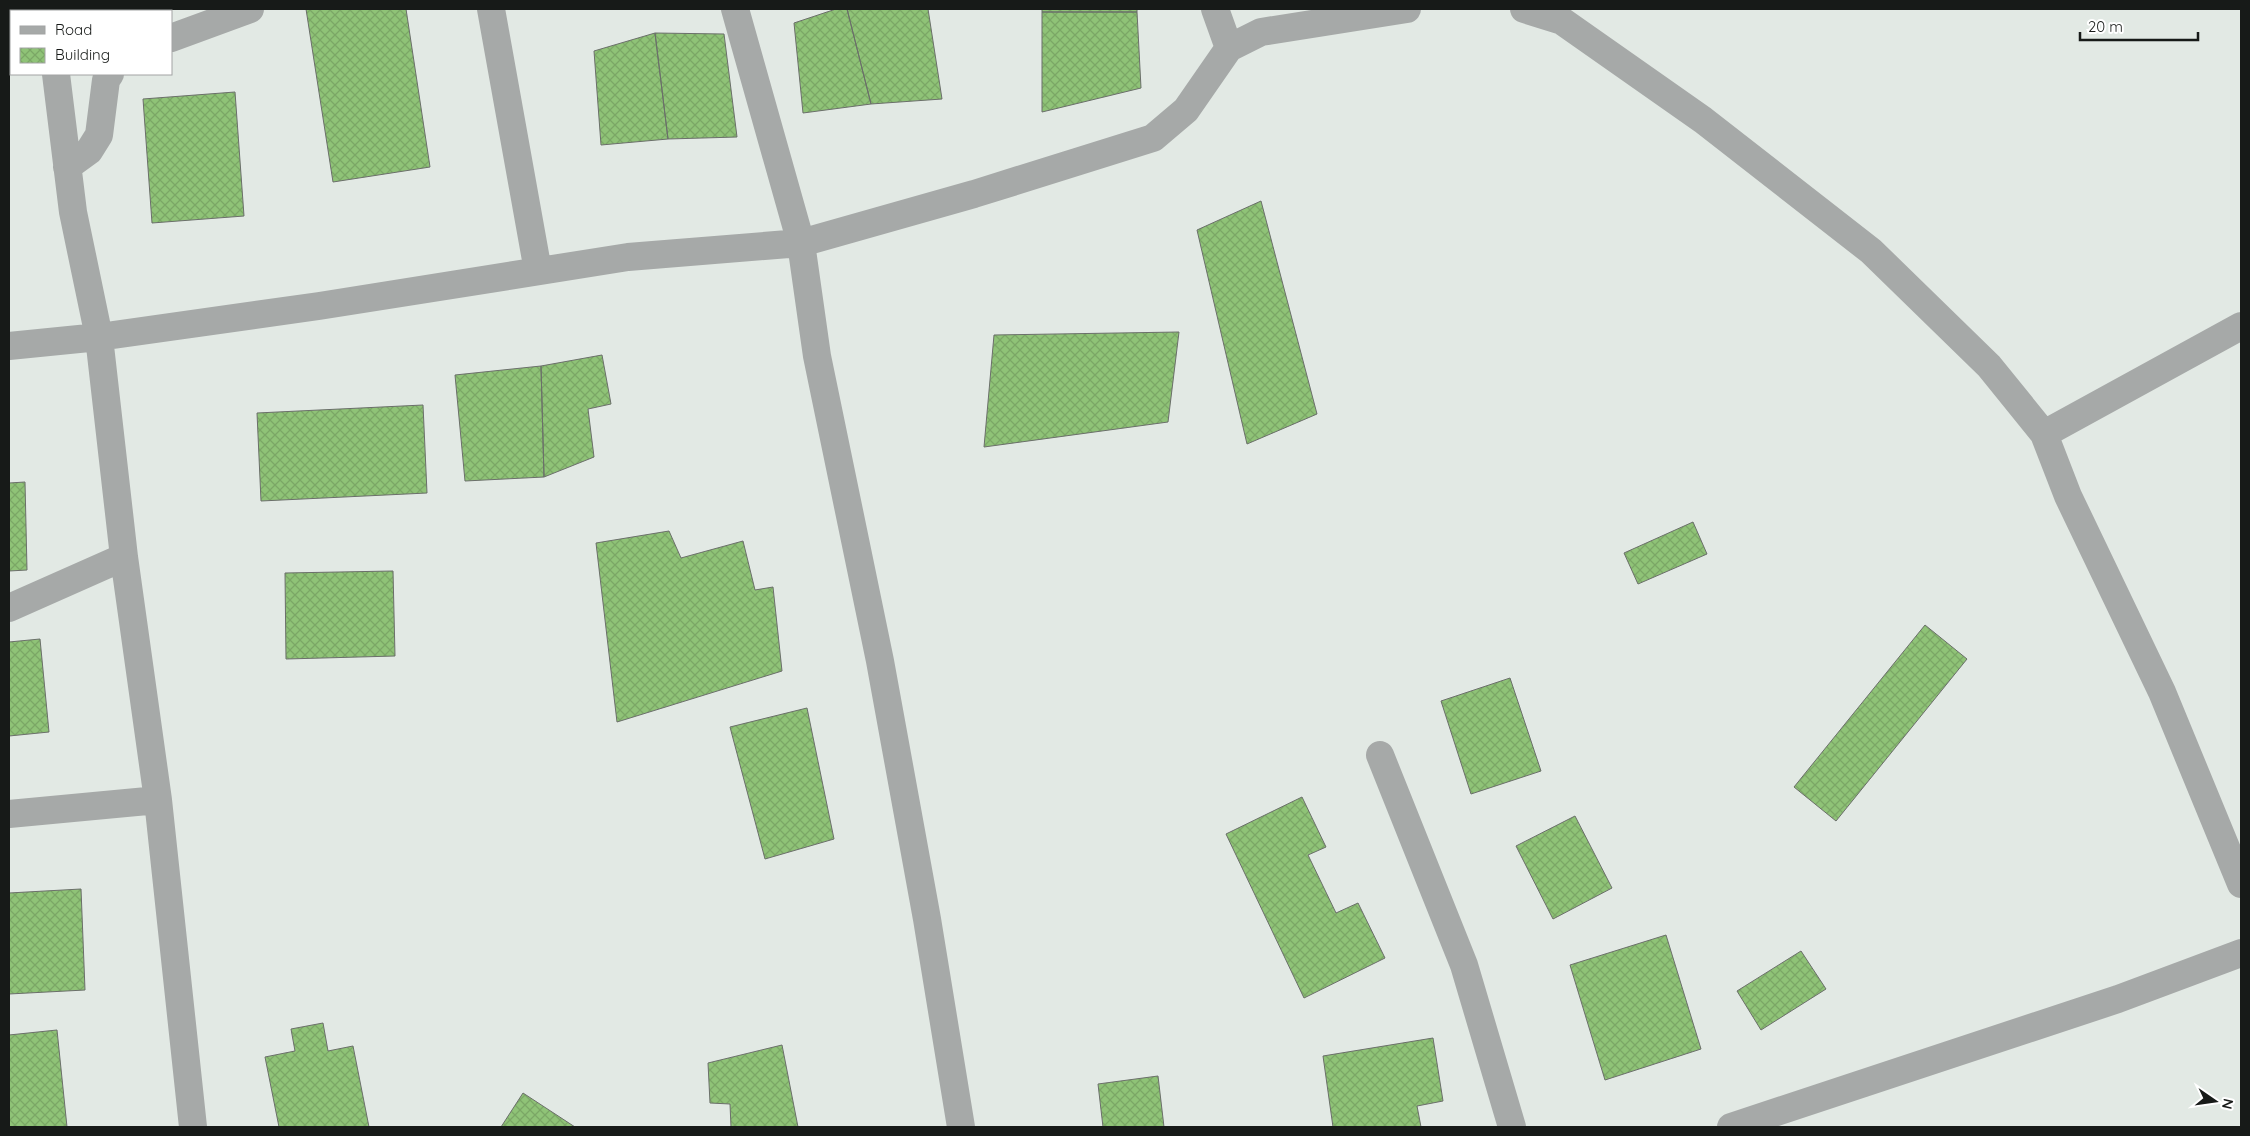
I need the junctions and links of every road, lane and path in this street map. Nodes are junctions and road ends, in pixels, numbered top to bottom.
1 (250, 9) edge
2 (491, 9) edge
3 (735, 9) edge
4 (1215, 9) edge
5 (1407, 9) edge
6 (1524, 9) edge
7 (172, 38) edge
8 (1228, 48) junction
9 (56, 75) edge
10 (109, 75) edge
11 (68, 167) junction
12 (802, 243) junction
13 (538, 271) junction
14 (2241, 326) edge
15 (99, 336) junction
16 (9, 346) edge
17 (2044, 434) junction
18 (124, 557) junction
19 (9, 608) edge
20 (1380, 756) dead end
21 (158, 800) junction
22 (9, 814) edge
23 (2241, 884) edge
24 (2241, 953) edge
25 (193, 1127) edge
26 (961, 1127) edge
27 (1512, 1127) edge
28 (1731, 1127) edge

1 - 7 street
2 - 13 street
3 - 12 street
4 - 8 street
5 - 8 street
6 - 17 street
8 - 12 street
9 - 11 street
10 - 11 street
11 - 15 street
12 - 13 street
12 - 26 street
13 - 15 street
14 - 17 street
15 - 16 street
15 - 18 street
17 - 23 street
18 - 19 street
18 - 21 street
20 - 27 street
21 - 22 street
21 - 25 street
24 - 28 street

